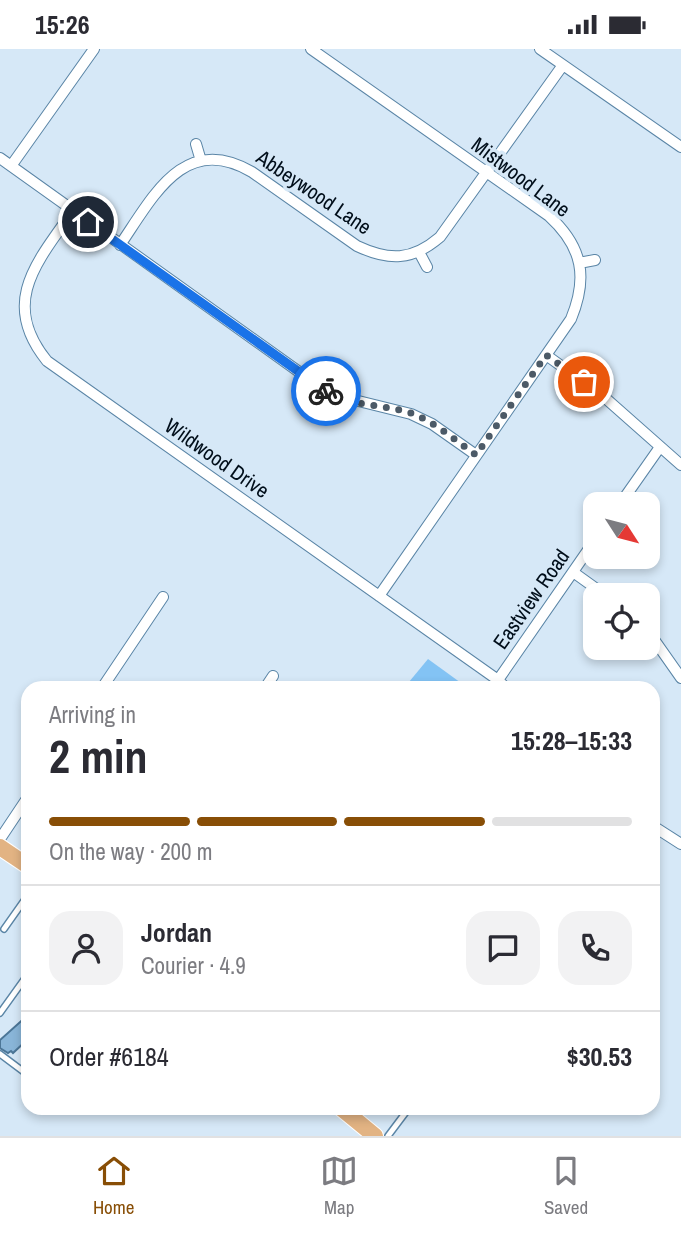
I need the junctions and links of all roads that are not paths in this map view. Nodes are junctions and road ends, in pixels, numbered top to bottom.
1 (94, 49) edge
2 (312, 49) edge
3 (540, 49) edge
4 (564, 65) junction
5 (196, 144) dead end
6 (681, 147) edge
7 (0, 158) edge
8 (201, 160) junction
9 (10, 166) junction
10 (487, 173) junction
11 (73, 211) junction
12 (120, 245) junction
13 (419, 252) junction
14 (595, 260) dead end
15 (579, 263) junction
16 (427, 268) dead end
17 (546, 355) junction
18 (660, 447) junction
19 (476, 455) junction
20 (681, 465) edge
21 (628, 492) edge
22 (583, 557) edge
23 (573, 572) junction
24 (588, 583) edge
25 (379, 596) junction
26 (163, 597) dead end
27 (660, 648) edge
28 (274, 676) dead end
29 (681, 678) edge
30 (498, 680) joint
31 (107, 681) edge
32 (270, 681) edge
33 (21, 808) edge
34 (660, 830) edge
35 (0, 839) edge
36 (681, 844) edge
37 (0, 847) edge
38 (21, 861) edge
39 (21, 905) edge
40 (4, 929) dead end
41 (21, 984) edge
42 (0, 1013) edge
43 (0, 1054) edge
44 (21, 1070) edge
45 (350, 1115) edge
46 (404, 1115) edge
47 (375, 1136) edge
48 (388, 1136) edge

1 - 9 street
2 - 10 street, Mistwood Lane
3 - 4 street
4 - 6 street
4 - 10 street
5 - 8 street
7 - 9 street
8 - 12 street
8 - 13 street, Abbeywood Lane
9 - 11 street
10 - 13 street
10 - 15 street, Mistwood Lane
11 - 12 street
11 - 25 street, Wildwood Drive
12 - 19 street
13 - 16 street
14 - 15 street
15 - 17 street, Mistwood Lane
17 - 18 street
17 - 19 street, Mistwood Lane
18 - 20 street
18 - 21 street
19 - 25 street, Mistwood Lane
22 - 23 street, Eastview Road
23 - 24 street
23 - 30 street, Eastview Road
25 - 30 street, Wildwood Drive
26 - 31 street
27 - 29 street
28 - 32 street
33 - 35 street
34 - 36 street
37 - 38 main road
39 - 40 lane
41 - 42 lane
43 - 44 lane
45 - 47 main road
46 - 48 lane

